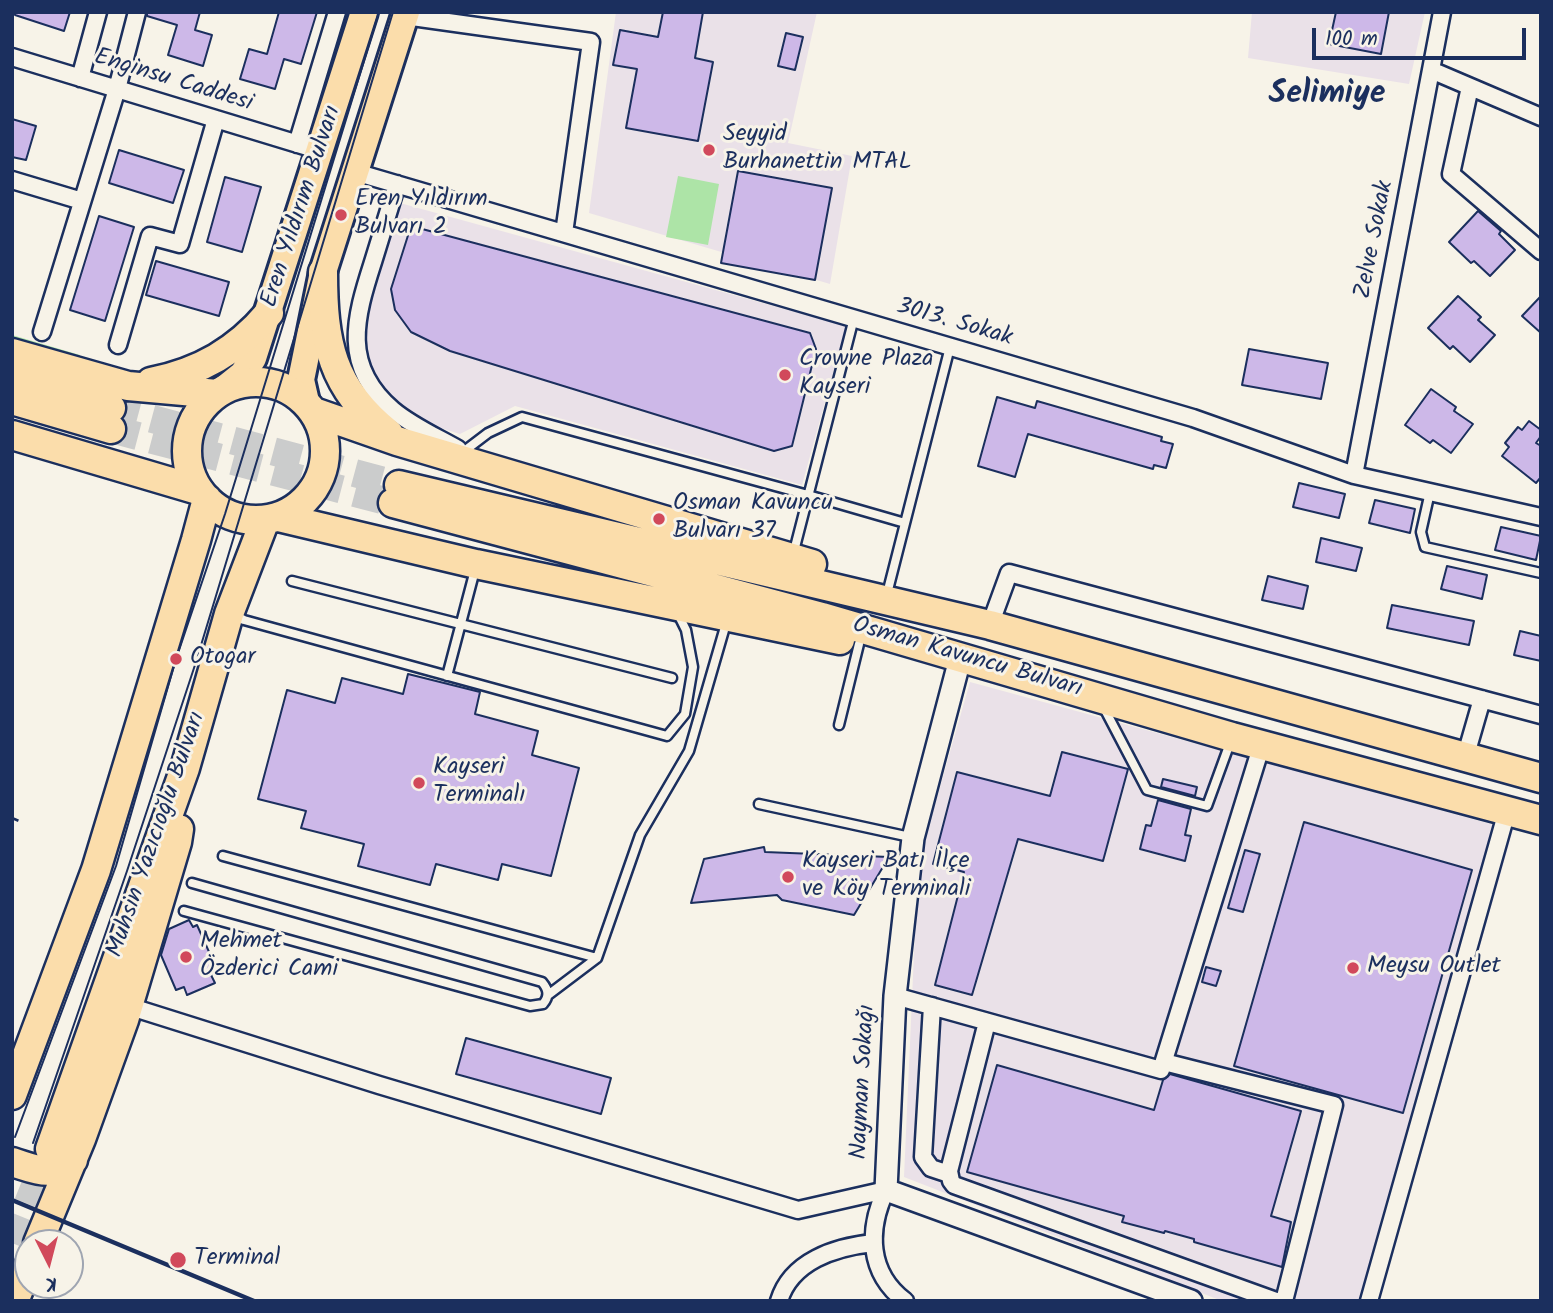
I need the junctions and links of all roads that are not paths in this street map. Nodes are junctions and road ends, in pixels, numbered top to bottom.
1 (98, 12) edge
2 (137, 12) edge
3 (337, 12) edge
4 (364, 12) edge
5 (1442, 12) edge
6 (405, 14) edge
7 (12, 57) edge
8 (1431, 70) junction
9 (80, 78) junction
10 (1470, 87) junction
11 (117, 89) junction
12 (1541, 117) edge
13 (216, 119) junction
14 (309, 147) junction
15 (355, 172) junction
16 (12, 180) edge
17 (397, 184) junction
18 (82, 201) junction
19 (564, 233) junction
20 (1541, 251) edge
21 (323, 272) junction
22 (269, 313) junction
23 (854, 318) junction
24 (41, 331) dead end
25 (118, 345) dead end
26 (950, 347) junction
27 (12, 354) edge
28 (12, 377) edge
29 (220, 392) junction
30 (12, 400) edge
31 (310, 407) junction
32 (117, 408) junction
33 (12, 435) edge
34 (397, 440) junction
35 (463, 452) junction
36 (497, 471) junction
37 (1354, 475) junction
38 (1430, 492) junction
39 (202, 494) junction
40 (808, 495) junction
41 (1541, 517) edge
42 (272, 519) junction
43 (905, 523) junction
44 (792, 558) junction
45 (476, 564) junction
46 (1541, 573) edge
47 (292, 581) dead end
48 (889, 586) junction
49 (673, 605) junction
50 (229, 614) junction
51 (728, 617) junction
52 (460, 624) junction
53 (990, 625) junction
54 (859, 644) junction
55 (960, 659) junction
56 (447, 676) junction
57 (673, 678) dead end
58 (1098, 696) junction
59 (1482, 699) junction
60 (1541, 715) edge
61 (839, 726) dead end
62 (1232, 737) junction
63 (135, 738) junction
64 (1262, 744) junction
65 (1465, 758) junction
66 (185, 768) junction
67 (1541, 778) edge
68 (759, 804) dead end
69 (1507, 811) junction
70 (1541, 820) edge
71 (913, 838) junction
72 (223, 856) dead end
73 (192, 883) dead end
74 (184, 911) dead end
75 (597, 958) junction
76 (548, 995) junction
77 (895, 996) junction
78 (128, 1006) junction
79 (932, 1006) junction
80 (987, 1022) junction
81 (12, 1048) edge
82 (1164, 1062) junction
83 (12, 1095) edge
84 (61, 1155) junction
85 (12, 1163) edge
86 (949, 1174) junction
87 (886, 1190) junction
88 (42, 1229) edge
89 (873, 1243) junction
90 (779, 1301) edge
91 (905, 1301) edge
92 (1191, 1301) edge
93 (1276, 1301) edge
94 (1284, 1301) edge
95 (1369, 1301) edge

1 - 9 street
2 - 11 street
3 - 14 street
4 - 14 main road, Eren Yıldırım Bulvarı
5 - 8 street, Zelve Sokak
6 - 15 main road, Eren Yıldırım Bulvarı
6 - 19 street
7 - 9 street, Enginsu Caddesi
8 - 10 street
8 - 37 street, Zelve Sokak
9 - 11 street, Enginsu Caddesi
10 - 12 street
10 - 20 street
11 - 13 street, Enginsu Caddesi
11 - 18 street
13 - 14 street, Enginsu Caddesi
13 - 25 street
14 - 22 main road, Eren Yıldırım Bulvarı
15 - 17 street, 3013. Sokak
15 - 21 main road, Eren Yıldırım Bulvarı
16 - 18 street
17 - 19 street, 3013. Sokak
17 - 35 street
18 - 24 street
19 - 23 street, 3013. Sokak
21 - 31 main road, Eren Yıldırım Bulvarı
21 - 34 highway
22 - 29 main road, Eren Yıldırım Bulvarı
22 - 32 highway
23 - 26 street, 3013. Sokak
23 - 40 lane
26 - 37 street, 3013. Sokak
26 - 43 lane
27 - 32 highway
28 - 32 highway
29 - 31 highway
29 - 32 highway
29 - 39 highway
30 - 32 highway
31 - 34 highway
31 - 42 highway
33 - 39 highway
34 - 36 highway
35 - 36 street
35 - 40 lane
36 - 44 highway
37 - 38 street, 3013. Sokak
38 - 41 street, 3013. Sokak
38 - 46 lane
39 - 42 highway
39 - 63 highway, Muhsin Yazıcıoğlu Bulvarı
40 - 43 lane
40 - 44 lane
42 - 45 highway
42 - 50 highway, Muhsin Yazıcıoğlu Bulvarı
43 - 48 lane
44 - 48 highway
45 - 49 highway
45 - 52 lane
47 - 52 lane
48 - 53 highway
49 - 51 highway
49 - 56 lane
50 - 56 lane
50 - 66 highway, Muhsin Yazıcıoğlu Bulvarı
51 - 54 highway
51 - 75 lane
52 - 56 lane
52 - 57 lane
53 - 55 highway, Osman Kavuncu Bulvarı
53 - 59 street
53 - 65 highway, Osman Kavuncu Bulvarı
54 - 55 highway
54 - 61 lane
55 - 58 highway, Osman Kavuncu Bulvarı
55 - 71 street, Nayman Sokağı
58 - 62 highway, Osman Kavuncu Bulvarı
58 - 62 lane
59 - 60 street
59 - 65 street
62 - 64 highway, Osman Kavuncu Bulvarı
63 - 81 highway
63 - 83 highway, Muhsin Yazıcıoğlu Bulvarı
64 - 69 highway, Osman Kavuncu Bulvarı
64 - 82 street
65 - 67 highway, Osman Kavuncu Bulvarı
66 - 78 highway
66 - 84 highway, Muhsin Yazıcıoğlu Bulvarı
68 - 71 lane
69 - 70 highway, Osman Kavuncu Bulvarı
69 - 95 street
71 - 77 street, Nayman Sokağı
72 - 75 lane
73 - 76 lane
74 - 76 lane
75 - 76 lane
77 - 79 street
77 - 87 street, Nayman Sokağı
78 - 84 highway
78 - 87 street
79 - 80 street
79 - 86 street
80 - 82 street
80 - 86 street
82 - 94 street
84 - 85 highway
84 - 88 highway
86 - 93 street
87 - 89 street
87 - 92 street, Nayman Sokağı
89 - 90 street
89 - 91 street

